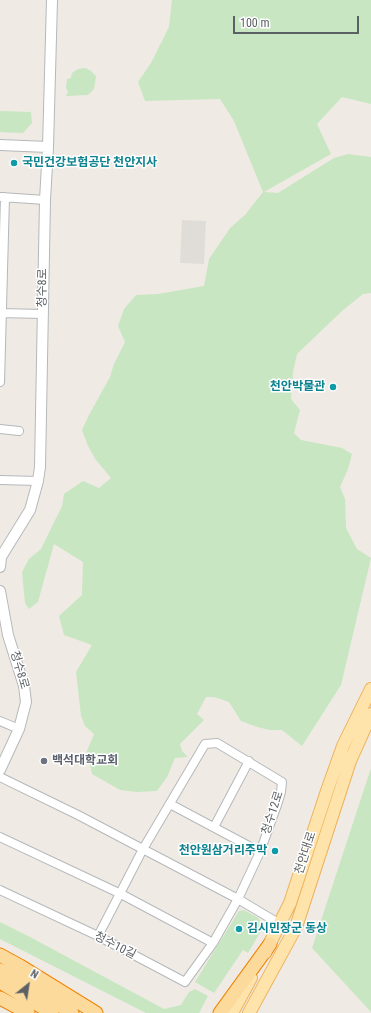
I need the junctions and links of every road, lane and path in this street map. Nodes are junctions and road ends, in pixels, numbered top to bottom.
1 (52, 0) edge
2 (0, 145) edge
3 (48, 147) junction
4 (2, 197) edge
5 (45, 200) junction
6 (2, 256) edge
7 (1, 313) edge
8 (43, 314) junction
9 (0, 372) edge
10 (0, 382) edge
11 (0, 429) edge
12 (19, 431) dead end
13 (0, 480) edge
14 (38, 480) junction
15 (0, 567) edge
16 (0, 591) edge
17 (371, 689) edge
18 (371, 714) edge
19 (0, 721) edge
20 (18, 729) junction
21 (249, 761) junction
22 (0, 770) edge
23 (0, 777) edge
24 (170, 804) junction
25 (214, 827) junction
26 (0, 836) edge
27 (143, 849) junction
28 (260, 852) junction
29 (0, 890) edge
30 (121, 894) junction
31 (238, 899) junction
32 (280, 924) junction
33 (98, 936) junction
34 (213, 942) junction
35 (270, 944) junction
36 (0, 955) edge
37 (0, 970) edge
38 (0, 982) edge
39 (0, 998) edge
40 (94, 1011) edge
41 (28, 1013) edge
42 (52, 1013) edge
43 (72, 1013) edge
44 (220, 1013) edge
45 (232, 1013) edge
46 (249, 1013) edge

1 - 3 street, 청수8로
2 - 3 street
3 - 5 street, 청수8로
4 - 5 street
4 - 6 street
5 - 8 street, 청수8로
6 - 7 street
7 - 8 street
7 - 9 street
8 - 14 street, 청수8로
9 - 10 street
11 - 12 street
13 - 14 street
14 - 15 street, 청수8로
16 - 20 street, 청수8로
17 - 32 main road, 천안대로
18 - 46 main road, 천안대로
19 - 20 street
20 - 22 street, 청수8로
21 - 24 street, 청수12로
21 - 25 street
21 - 28 street, 청수12로
23 - 27 street
24 - 25 street, 청수12로
24 - 27 street, 청수12로
25 - 28 street, 청수12로
26 - 30 street
27 - 30 street, 청수12로
27 - 31 street
28 - 31 street, 청수10길
29 - 33 street, 청수10길
30 - 33 street, 청수12로
30 - 34 street
31 - 32 street
31 - 34 street, 청수10길
32 - 35 main road, 천안대로
33 - 34 street, 청수10길
35 - 44 highway
35 - 45 main road, 천안대로
36 - 40 highway
37 - 43 highway
38 - 42 highway
39 - 41 highway

